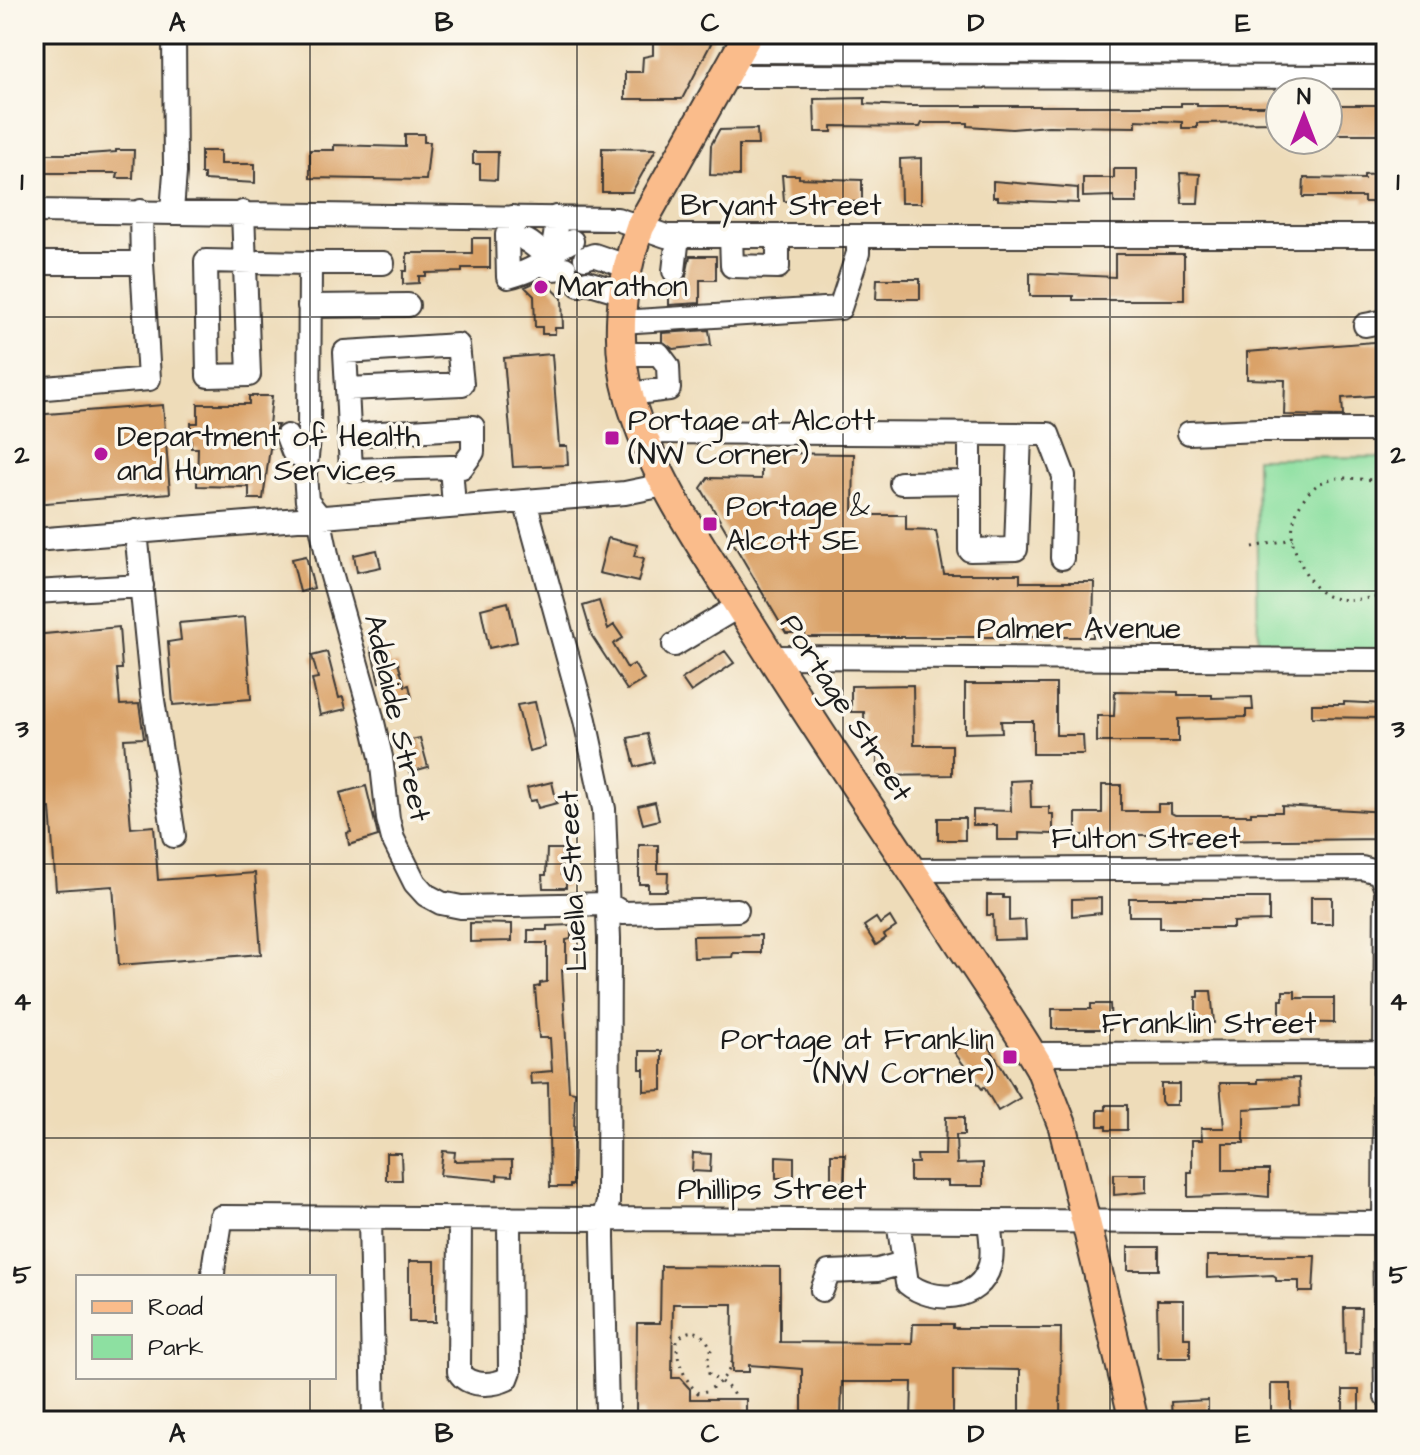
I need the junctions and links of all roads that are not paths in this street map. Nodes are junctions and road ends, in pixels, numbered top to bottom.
1 (174, 34) edge
2 (1382, 47) edge
3 (1318, 53) junction
4 (737, 54) edge
5 (1074, 65) junction
6 (1299, 76) edge
7 (1319, 76) edge
8 (1344, 77) edge
9 (1386, 77) edge
10 (34, 211) edge
11 (141, 211) junction
12 (172, 211) junction
13 (243, 212) junction
14 (513, 217) junction
15 (556, 217) junction
16 (640, 227) junction
17 (678, 236) junction
18 (1386, 236) edge
19 (858, 237) junction
20 (553, 257) junction
21 (247, 262) junction
22 (34, 263) edge
23 (142, 263) junction
24 (310, 263) junction
25 (383, 263) dead end
26 (674, 271) dead end
27 (626, 280) junction
28 (408, 305) dead end
29 (309, 306) junction
30 (621, 322) junction
31 (623, 354) junction
32 (34, 389) edge
33 (347, 389) junction
34 (629, 394) junction
35 (309, 410) junction
36 (1386, 430) edge
37 (642, 432) junction
38 (1189, 433) dead end
39 (1020, 434) junction
40 (350, 435) junction
41 (970, 435) junction
42 (306, 459) junction
43 (451, 467) junction
44 (970, 482) junction
45 (901, 483) dead end
46 (664, 485) junction
47 (525, 501) junction
48 (454, 506) junction
49 (319, 516) junction
50 (136, 531) junction
51 (34, 540) edge
52 (1062, 558) dead end
53 (142, 586) junction
54 (34, 592) edge
55 (739, 606) junction
56 (674, 645) dead end
57 (771, 657) junction
58 (1386, 660) edge
59 (174, 836) dead end
60 (911, 870) junction
61 (1383, 876) edge
62 (608, 904) junction
63 (737, 910) dead end
64 (1385, 1053) edge
65 (1032, 1054) junction
66 (370, 1218) junction
67 (460, 1218) junction
68 (509, 1218) junction
69 (603, 1218) junction
70 (898, 1221) junction
71 (989, 1221) junction
72 (1087, 1222) junction
73 (1384, 1223) junction
74 (903, 1263) junction
75 (213, 1275) edge
76 (822, 1290) dead end
77 (1386, 1396) edge
78 (612, 1418) edge
79 (374, 1421) edge
80 (1134, 1421) edge

1 - 12 street
2 - 3 street
3 - 5 street
3 - 7 street
4 - 5 street
4 - 16 main road, Portage Street
5 - 6 street
8 - 9 street
10 - 11 street, Bryant Street
11 - 12 street, Bryant Street
11 - 23 street
12 - 13 street, Bryant Street
13 - 14 street, Bryant Street
13 - 21 street
14 - 15 street, Bryant Street
14 - 20 street
15 - 16 street, Bryant Street
15 - 20 street
16 - 17 street, Bryant Street
16 - 27 main road, Portage Street
17 - 19 street, Bryant Street
17 - 26 street
18 - 19 street, Bryant Street
19 - 30 street
20 - 27 street
21 - 21 street
21 - 24 street
22 - 23 street
23 - 32 street
24 - 25 street
24 - 29 street, Adelaide Street
27 - 30 main road, Portage Street
28 - 29 street
29 - 35 street, Adelaide Street
30 - 31 main road, Portage Street
31 - 34 main road, Portage Street
31 - 34 street
33 - 33 street
33 - 40 street
34 - 37 main road, Portage Street
35 - 42 street, Adelaide Street
35 - 42 street
36 - 38 street
37 - 41 street
37 - 46 main road, Portage Street
39 - 41 street
39 - 44 street
39 - 52 street
40 - 43 street
40 - 43 street
41 - 44 street
42 - 49 street, Adelaide Street
43 - 48 street
44 - 45 street
46 - 47 street
46 - 55 main road, Portage Street
47 - 48 street
47 - 62 street, Luella Street
48 - 49 street
49 - 50 street
49 - 62 street, Adelaide Street
50 - 51 street
50 - 53 street
53 - 54 street
53 - 59 street
55 - 56 street
55 - 57 main road, Portage Street
57 - 58 street, Palmer Avenue
57 - 60 main road, Portage Street
60 - 61 street, Fulton Street
60 - 65 main road, Portage Street
61 - 64 street
62 - 63 street
62 - 69 street, Luella Street
64 - 65 street, Franklin Street
64 - 73 street
65 - 72 main road, Portage Street
66 - 67 street, Phillips Street
66 - 75 street, Phillips Street
66 - 79 street
67 - 68 street, Phillips Street
67 - 68 street
68 - 69 street, Phillips Street
69 - 70 street, Phillips Street
69 - 78 street, Luella Street
70 - 71 street, Phillips Street
70 - 74 street
71 - 72 street, Phillips Street
71 - 74 street
72 - 73 street, Phillips Street
72 - 80 main road, Portage Street
73 - 77 street
74 - 76 street

